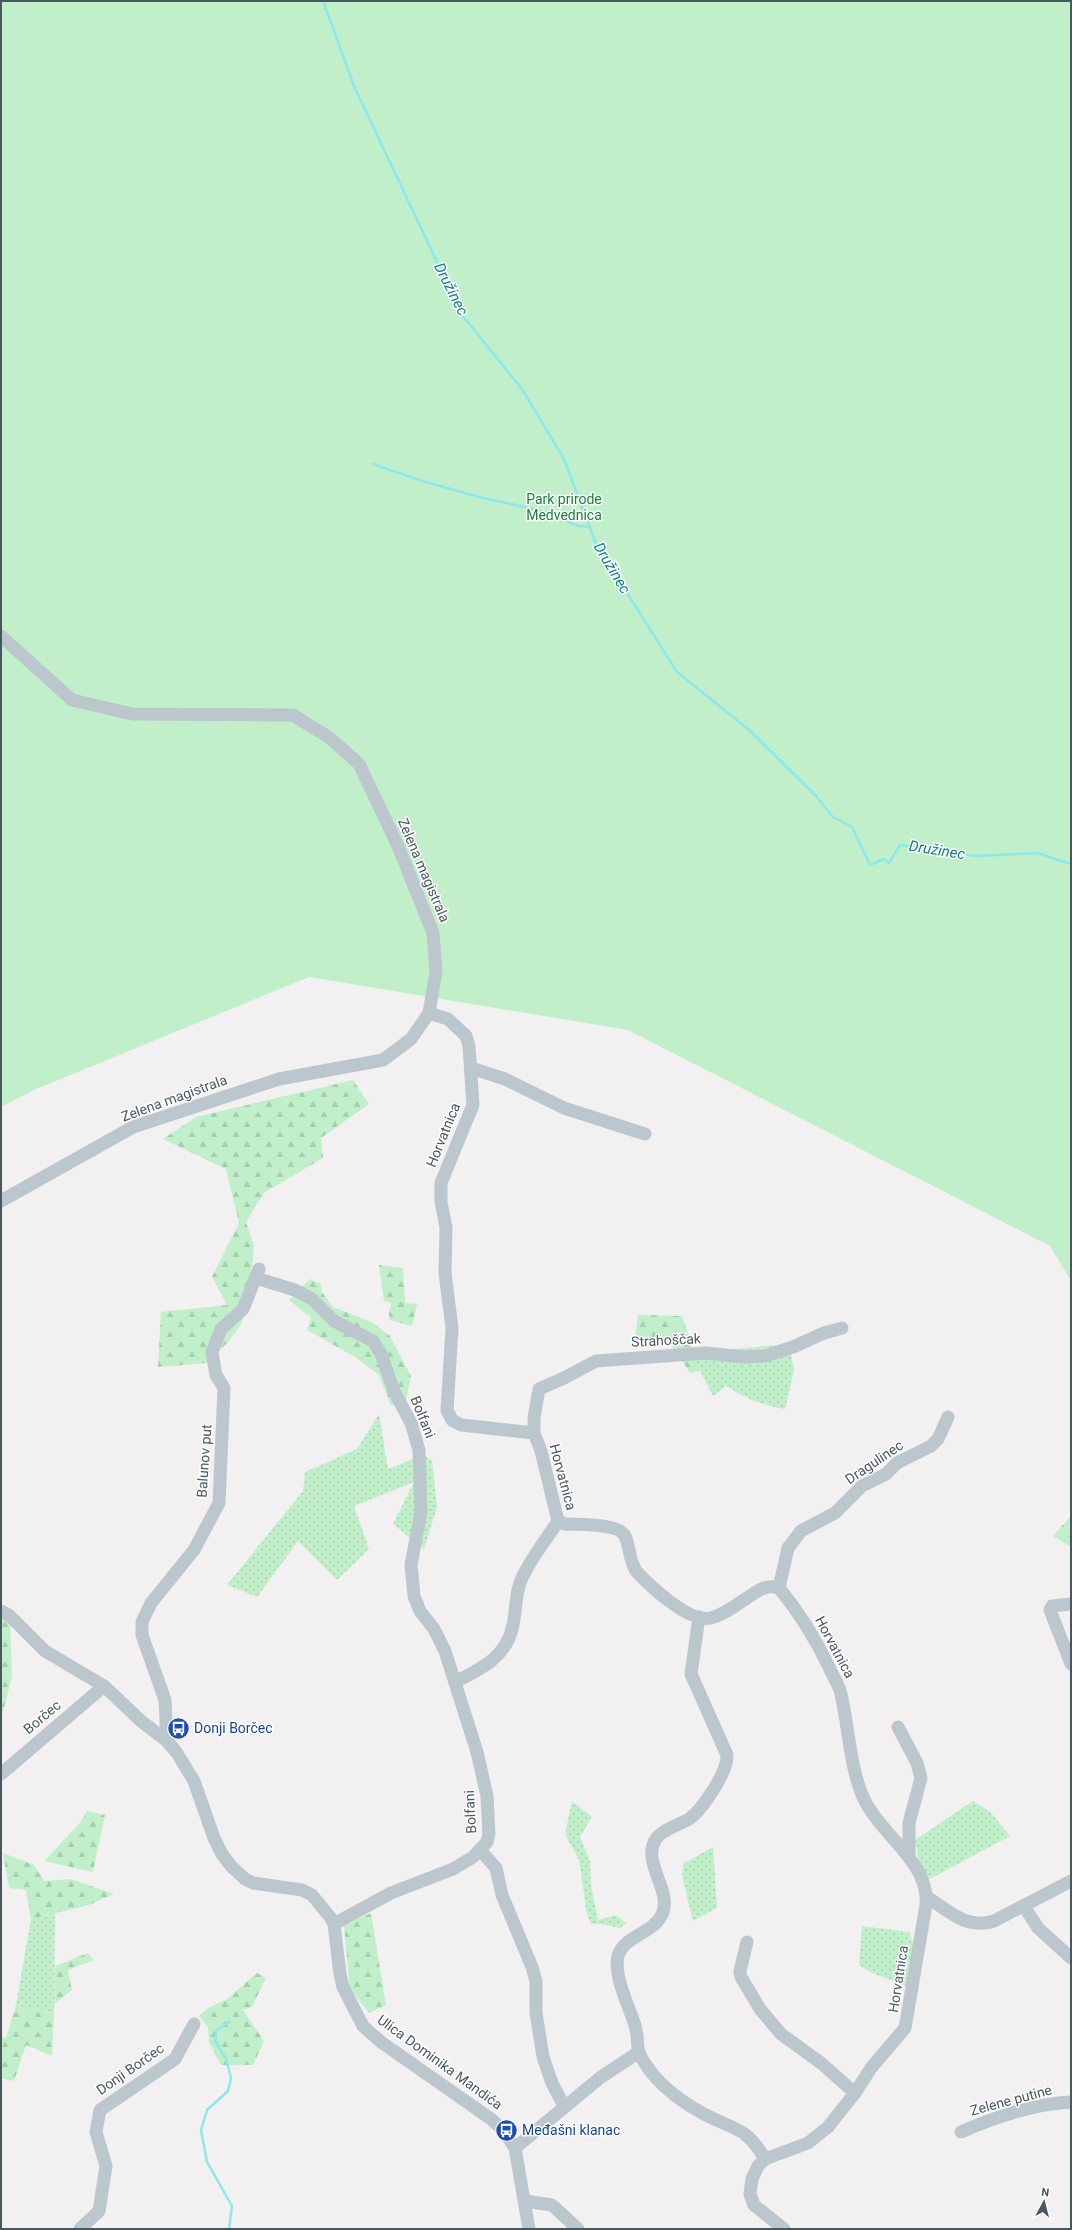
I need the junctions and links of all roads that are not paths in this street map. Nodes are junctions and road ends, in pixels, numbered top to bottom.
1 (1, 636) edge
2 (429, 1013) junction
3 (471, 1068) junction
4 (646, 1134) dead end
5 (1, 1201) edge
6 (258, 1274) joint
7 (842, 1328) dead end
8 (948, 1417) dead end
9 (534, 1433) junction
10 (558, 1521) junction
11 (779, 1588) junction
12 (1071, 1604) edge
13 (1, 1612) edge
14 (699, 1617) junction
15 (1071, 1664) edge
16 (455, 1682) junction
17 (104, 1686) junction
18 (898, 1727) dead end
19 (167, 1741) junction
20 (1, 1774) edge
21 (480, 1850) junction
22 (909, 1857) junction
23 (1071, 1881) edge
24 (927, 1897) junction
25 (1024, 1906) junction
26 (334, 1924) junction
27 (747, 1942) dead end
28 (1071, 1958) edge
29 (194, 2024) dead end
30 (639, 2052) junction
31 (855, 2093) junction
32 (1071, 2102) edge
33 (564, 2106) junction
34 (961, 2132) dead end
35 (515, 2148) junction
36 (765, 2159) junction
37 (525, 2201) junction
38 (80, 2229) edge
39 (529, 2229) edge
40 (578, 2229) edge
41 (784, 2229) edge

1 - 2 street, Zelena magistrala
2 - 3 street, Horvatnica
2 - 5 street, Zelena magistrala
3 - 4 street
3 - 9 street, Horvatnica
6 - 16 street, Bolfani
6 - 19 street, Balunov put
7 - 9 street, Strahoščak
8 - 11 street, Dragulinec
9 - 10 street, Horvatnica
10 - 14 street, Horvatnica
10 - 16 street
11 - 14 street
11 - 22 street, Horvatnica
12 - 15 street
13 - 17 street, Ulica Dominika Mandića
14 - 30 street
16 - 21 street, Bolfani
17 - 19 street, Ulica Dominika Mandića
17 - 20 street, Borčec
18 - 22 street, Horvatnica
19 - 26 street, Ulica Dominika Mandića
21 - 26 street, Bolfani
21 - 33 street
22 - 24 street, Horvatnica
23 - 25 street
24 - 25 street
24 - 31 street, Horvatnica
25 - 28 street
26 - 35 street, Ulica Dominika Mandića
27 - 31 street
29 - 38 street, Donji Borčec
30 - 33 street
30 - 36 street
31 - 36 street, Horvatnica
32 - 34 street, Zelene putine
33 - 35 street
35 - 37 street, Ulica Dominika Mandića
36 - 41 street
37 - 39 street, Ulica Dominika Mandića
37 - 40 street

